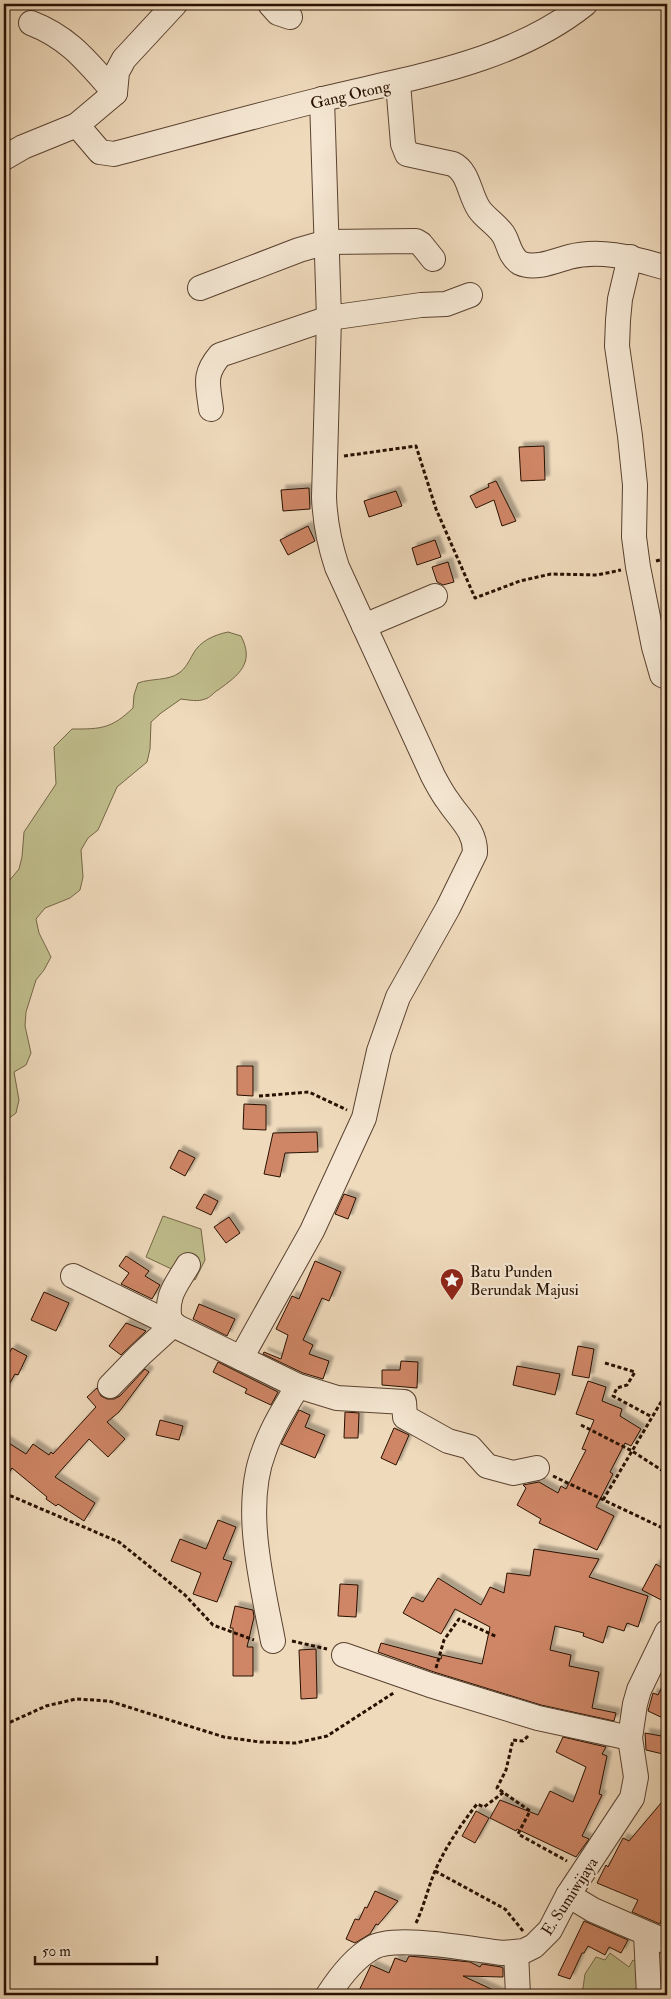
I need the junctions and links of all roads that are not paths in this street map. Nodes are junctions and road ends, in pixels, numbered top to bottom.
1 (174, 4) edge
2 (270, 4) edge
3 (585, 4) edge
4 (290, 16) dead end
5 (31, 23) dead end
6 (398, 83) junction
7 (115, 93) junction
8 (322, 99) junction
9 (77, 125) junction
10 (4, 158) edge
11 (327, 242) junction
12 (630, 257) junction
13 (433, 259) dead end
14 (667, 268) edge
15 (200, 288) dead end
16 (470, 295) dead end
17 (329, 318) junction
18 (211, 408) dead end
19 (435, 596) dead end
20 (364, 626) junction
21 (667, 677) edge
22 (188, 1264) dead end
23 (72, 1276) dead end
24 (172, 1324) junction
25 (241, 1358) junction
26 (110, 1386) dead end
27 (298, 1386) junction
28 (537, 1468) road end
29 (667, 1632) edge
30 (272, 1641) road end
31 (344, 1656) road end
32 (630, 1738) junction
33 (581, 1903) junction
34 (657, 1938) edge
35 (525, 1949) junction
36 (328, 1995) edge
37 (518, 1995) edge
38 (649, 1995) edge

1 - 7 street
2 - 4 street
3 - 6 street
5 - 7 street
6 - 8 street, Gang Otong
6 - 12 street, Gang Otong
7 - 9 street
8 - 9 street, Gang Otong
8 - 11 street
9 - 10 street
11 - 13 street
11 - 15 street
11 - 17 street
12 - 14 street, Gang Otong
12 - 21 street
16 - 17 street
17 - 18 street
17 - 20 street
19 - 20 street
20 - 25 street
22 - 24 street
23 - 24 street
24 - 25 street
24 - 26 street
25 - 27 street
27 - 28 street
27 - 30 street
29 - 32 street, E. Sumiwijaya
31 - 32 street
32 - 33 street, E. Sumiwijaya
33 - 34 street
33 - 35 street, E. Sumiwijaya
34 - 38 street
35 - 36 street
35 - 37 street

